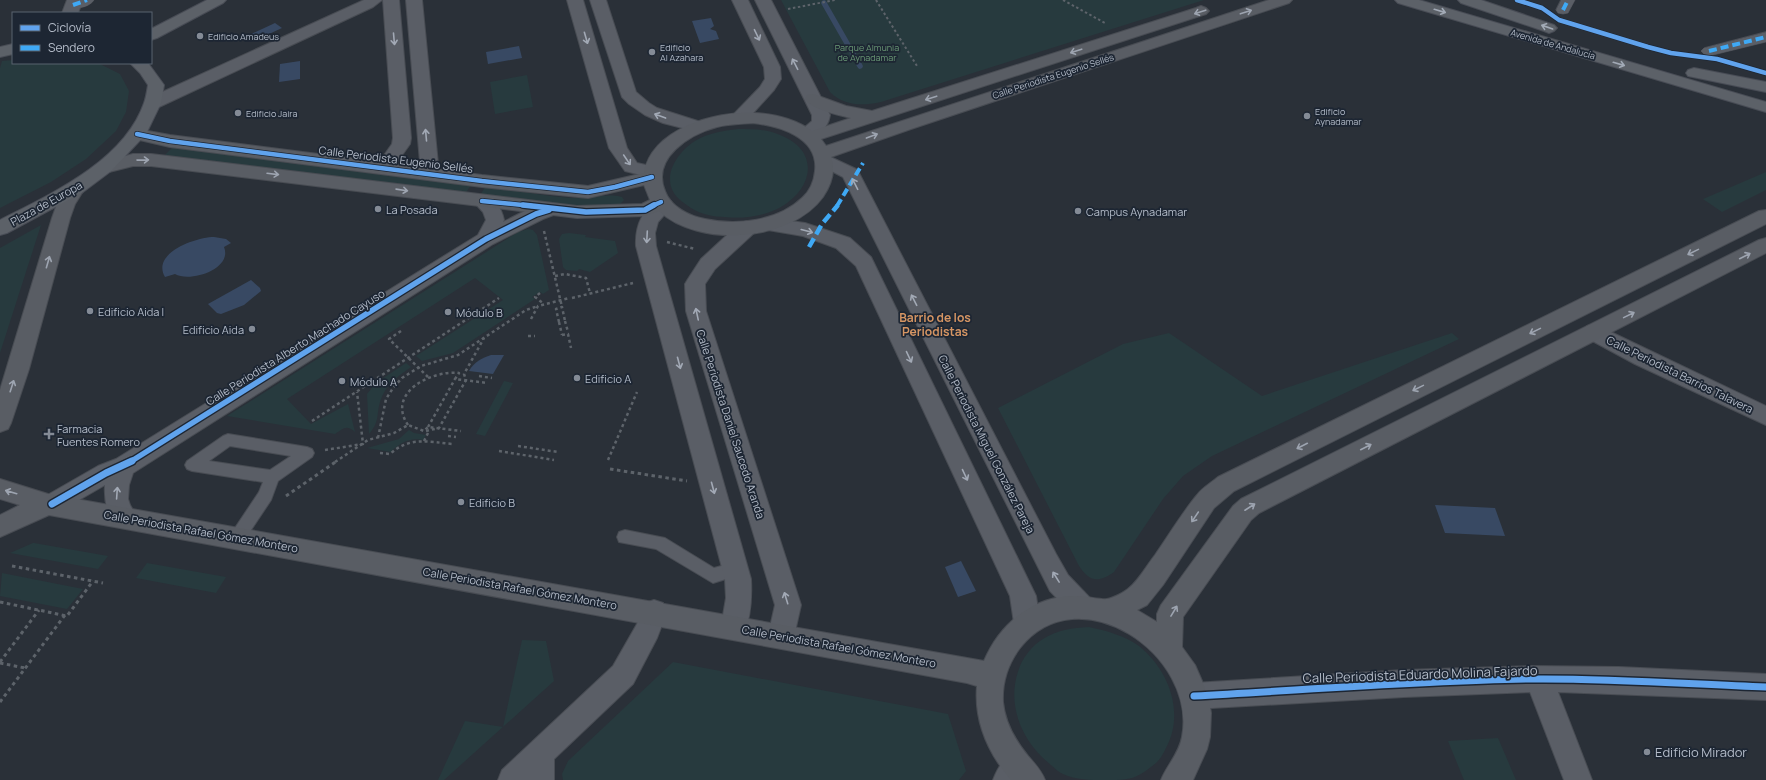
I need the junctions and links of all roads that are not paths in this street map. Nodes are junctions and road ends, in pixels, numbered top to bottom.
1 (218, 0) edge
2 (414, 0) edge
3 (575, 0) edge
4 (598, 0) edge
5 (740, 0) edge
6 (763, 0) edge
7 (1284, 0) edge
8 (1403, 0) edge
9 (1466, 0) edge
10 (371, 2) edge
11 (391, 2) edge
12 (1227, 3) edge
13 (152, 34) edge
14 (1766, 37) edge
15 (1709, 51) dead end
16 (139, 64) edge
17 (1691, 72) junction
18 (1766, 87) edge
19 (1703, 88) junction
20 (1766, 94) edge
21 (813, 99) junction
22 (153, 103) junction
23 (1766, 107) edge
24 (1766, 115) edge
25 (873, 116) junction
26 (739, 118) junction
27 (698, 126) junction
28 (137, 134) junction
29 (808, 136) junction
30 (823, 157) junction
31 (105, 167) junction
32 (384, 168) junction
33 (430, 174) junction
34 (653, 175) junction
35 (76, 188) junction
36 (482, 201) junction
37 (663, 204) junction
38 (1766, 216) edge
39 (546, 217) junction
40 (769, 224) junction
41 (0, 228) edge
42 (747, 228) junction
43 (486, 240) junction
44 (1766, 245) edge
45 (1570, 313) junction
46 (1594, 332) junction
47 (1766, 416) edge
48 (0, 424) edge
49 (124, 466) junction
50 (272, 477) junction
51 (0, 489) edge
52 (50, 504) junction
53 (124, 517) junction
54 (0, 526) edge
55 (625, 537) dead end
56 (237, 538) junction
57 (736, 569) junction
58 (1082, 607) junction
59 (1110, 611) junction
60 (654, 612) junction
61 (1027, 623) junction
62 (734, 627) junction
63 (781, 636) junction
64 (1169, 649) junction
65 (991, 676) junction
66 (1539, 679) junction
67 (1766, 687) edge
68 (1194, 696) junction
69 (540, 767) edge
70 (1018, 775) edge
71 (512, 780) edge
72 (1175, 780) edge
73 (1578, 780) edge

1 - 13 main road
33 -> 2 street
3 -> 34 street
27 -> 4 street
5 -> 26 street
21 -> 6 street
30 -> 7 main road, Calle Periodista Eugenio Sellés
8 -> 19 main road, Avenida de Andalucía
17 -> 9 main road, Avenida de Andalucía
10 - 11 street
10 - 22 street
11 -> 32 street
12 -> 25 main road, Calle Periodista Eugenio Sellés
14 - 15 street
16 - 22 main road, Plaza de Europa
17 - 18 main road, Avenida de Andalucía
17 - 20 main road, Avenida de Andalucía
19 - 23 main road, Avenida de Andalucía
19 - 24 main road, Avenida de Andalucía
21 - 25 main road
21 - 29 street
22 - 28 main road, Plaza de Europa
25 - 29 main road, Calle Periodista Eugenio Sellés
26 - 27 main road
26 - 29 main road
27 - 34 main road
28 - 31 main road, Plaza de Europa
28 - 32 main road, Calle Periodista Eugenio Sellés
29 - 30 main road
30 - 40 main road
58 -> 30 street, Calle Periodista Miguel González Pareja
31 - 35 main road, Plaza de Europa
31 -> 36 main road
32 - 33 main road, Calle Periodista Eugenio Sellés
33 - 34 main road, Calle Periodista Eugenio Sellés
34 - 37 main road
35 - 41 main road, Plaza de Europa
48 -> 35 main road
36 - 39 main road
36 - 43 street
37 - 39 main road
37 - 42 main road
37 -> 57 street
38 -> 45 main road
39 - 43 street, Calle Periodista Alberto Machado Cayuso
40 - 42 main road
40 -> 61 street
63 -> 42 street, Calle Periodista Daniel Saucedo Aranda
43 - 49 street, Calle Periodista Alberto Machado Cayuso
46 -> 44 main road
45 - 46 main road
45 -> 59 main road
46 - 47 street, Calle Periodista Barrios Talavera
64 -> 46 main road
49 - 52 street, Calle Periodista Alberto Machado Cayuso
53 -> 49 street
50 - 50 lane
50 - 56 lane
52 -> 51 main road, Calle Periodista Rafael Gómez Montero
52 - 53 main road, Calle Periodista Rafael Gómez Montero
52 - 54 main road
53 - 56 main road, Calle Periodista Rafael Gómez Montero
55 - 57 lane
56 - 60 main road, Calle Periodista Rafael Gómez Montero
57 - 62 street
58 - 59 main road
58 - 61 main road
59 - 64 main road
60 - 62 main road, Calle Periodista Rafael Gómez Montero
60 - 69 street
61 - 65 main road
62 - 63 main road, Calle Periodista Rafael Gómez Montero
63 - 65 main road, Calle Periodista Rafael Gómez Montero
64 - 68 main road
65 - 70 main road
66 - 67 street, Calle Periodista Eduardo Molina Fajardo
66 - 68 street, Calle Periodista Eduardo Molina Fajardo
66 - 73 street
68 - 72 main road
69 - 71 street

